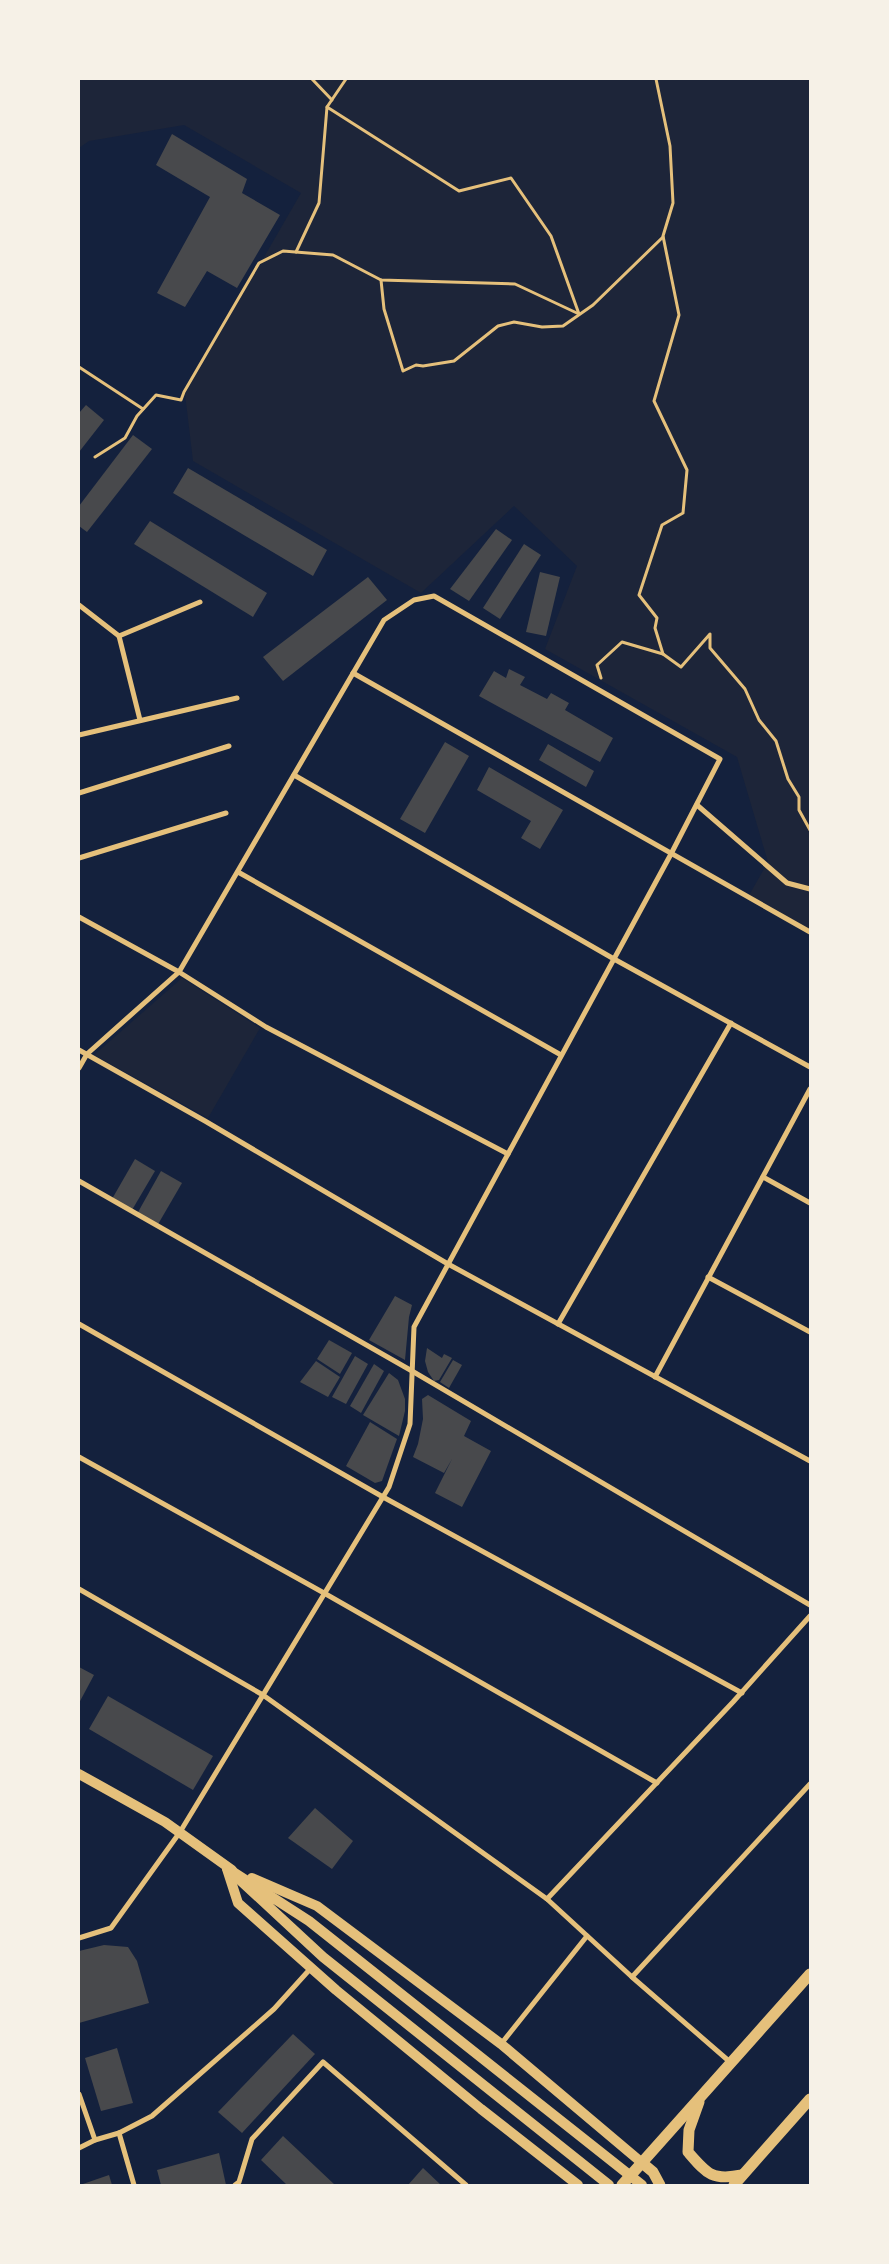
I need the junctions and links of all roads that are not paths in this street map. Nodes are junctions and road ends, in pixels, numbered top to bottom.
1 (200, 602) dead end
2 (79, 605) edge
3 (119, 636) junction
4 (353, 673) junction
5 (238, 698) dead end
6 (140, 720) junction
7 (79, 735) edge
8 (229, 746) dead end
9 (294, 775) junction
10 (79, 793) edge
11 (696, 805) junction
12 (226, 813) dead end
13 (671, 854) junction
14 (79, 858) edge
15 (238, 872) junction
16 (810, 890) edge
17 (79, 917) edge
18 (810, 932) edge
19 (614, 959) junction
20 (179, 972) junction
21 (731, 1023) junction
22 (79, 1050) edge
23 (86, 1054) junction
24 (562, 1056) junction
25 (810, 1067) edge
26 (79, 1068) edge
27 (810, 1089) edge
28 (508, 1154) junction
29 (763, 1177) junction
30 (79, 1181) edge
31 (810, 1203) edge
32 (448, 1264) junction
33 (708, 1277) junction
34 (79, 1324) edge
35 (558, 1324) junction
36 (810, 1332) edge
37 (412, 1371) junction
38 (655, 1377) junction
39 (79, 1457) edge
40 (810, 1461) edge
41 (383, 1497) junction
42 (79, 1589) edge
43 (324, 1593) junction
44 (810, 1605) edge
45 (810, 1616) edge
46 (742, 1693) junction
47 (263, 1695) junction
48 (79, 1774) edge
49 (657, 1783) junction
50 (810, 1784) edge
51 (180, 1832) junction
52 (227, 1868) junction
53 (547, 1899) junction
54 (587, 1936) junction
55 (79, 1938) edge
56 (323, 1957) junction
57 (311, 1968) junction
58 (810, 1974) edge
59 (632, 1978) junction
60 (501, 2044) junction
61 (730, 2062) junction
62 (79, 2094) edge
63 (703, 2094) junction
64 (810, 2099) edge
65 (119, 2133) junction
66 (95, 2140) junction
67 (79, 2148) edge
68 (641, 2162) junction
69 (742, 2175) junction
70 (134, 2185) edge
71 (235, 2185) edge
72 (466, 2185) edge
73 (578, 2185) edge
74 (609, 2185) edge
75 (622, 2185) edge
76 (642, 2185) edge
77 (660, 2185) edge
78 (734, 2185) edge

1 - 3 street
2 - 3 street
3 - 6 street
4 - 9 street
4 - 11 street
4 - 13 street
5 - 6 street
6 - 7 street
8 - 10 street
9 - 15 street
9 - 19 street
11 - 13 street
11 - 16 street
12 - 14 street
13 - 18 street
13 - 19 street
15 - 20 street
15 - 24 street
17 - 20 street
19 - 21 street
19 - 24 street
20 - 23 street
20 - 28 street
21 - 25 street
21 - 35 street
22 - 23 street
23 - 26 street
23 - 32 street
24 - 28 street
27 - 29 street
28 - 32 street
29 - 31 street
29 - 33 street
30 - 37 street
32 - 35 street
32 - 37 street
33 - 36 street
33 - 38 street
34 - 41 street
35 - 38 street
37 - 41 street
37 - 44 street
38 - 40 street
39 - 43 street
41 - 43 street
41 - 46 street
42 - 47 street
43 - 47 street
43 - 49 street
45 - 46 street
46 - 49 street
47 - 51 street
47 - 53 street
48 - 51 main road
49 - 53 street
50 - 59 street
51 - 52 main road
51 - 55 street
52 - 56 main road
52 - 57 main road
52 - 60 main road
52 - 76 main road
53 - 54 street
54 - 59 street
54 - 60 street
56 - 57 main road
56 - 74 main road
57 - 65 street
57 - 73 main road
58 - 61 main road
59 - 61 street
60 - 68 main road
61 - 63 main road
62 - 66 street
63 - 68 main road
63 - 69 main road
64 - 69 main road
65 - 66 street
65 - 70 street
66 - 67 street
68 - 75 main road
68 - 77 main road
69 - 78 main road
71 - 72 street

